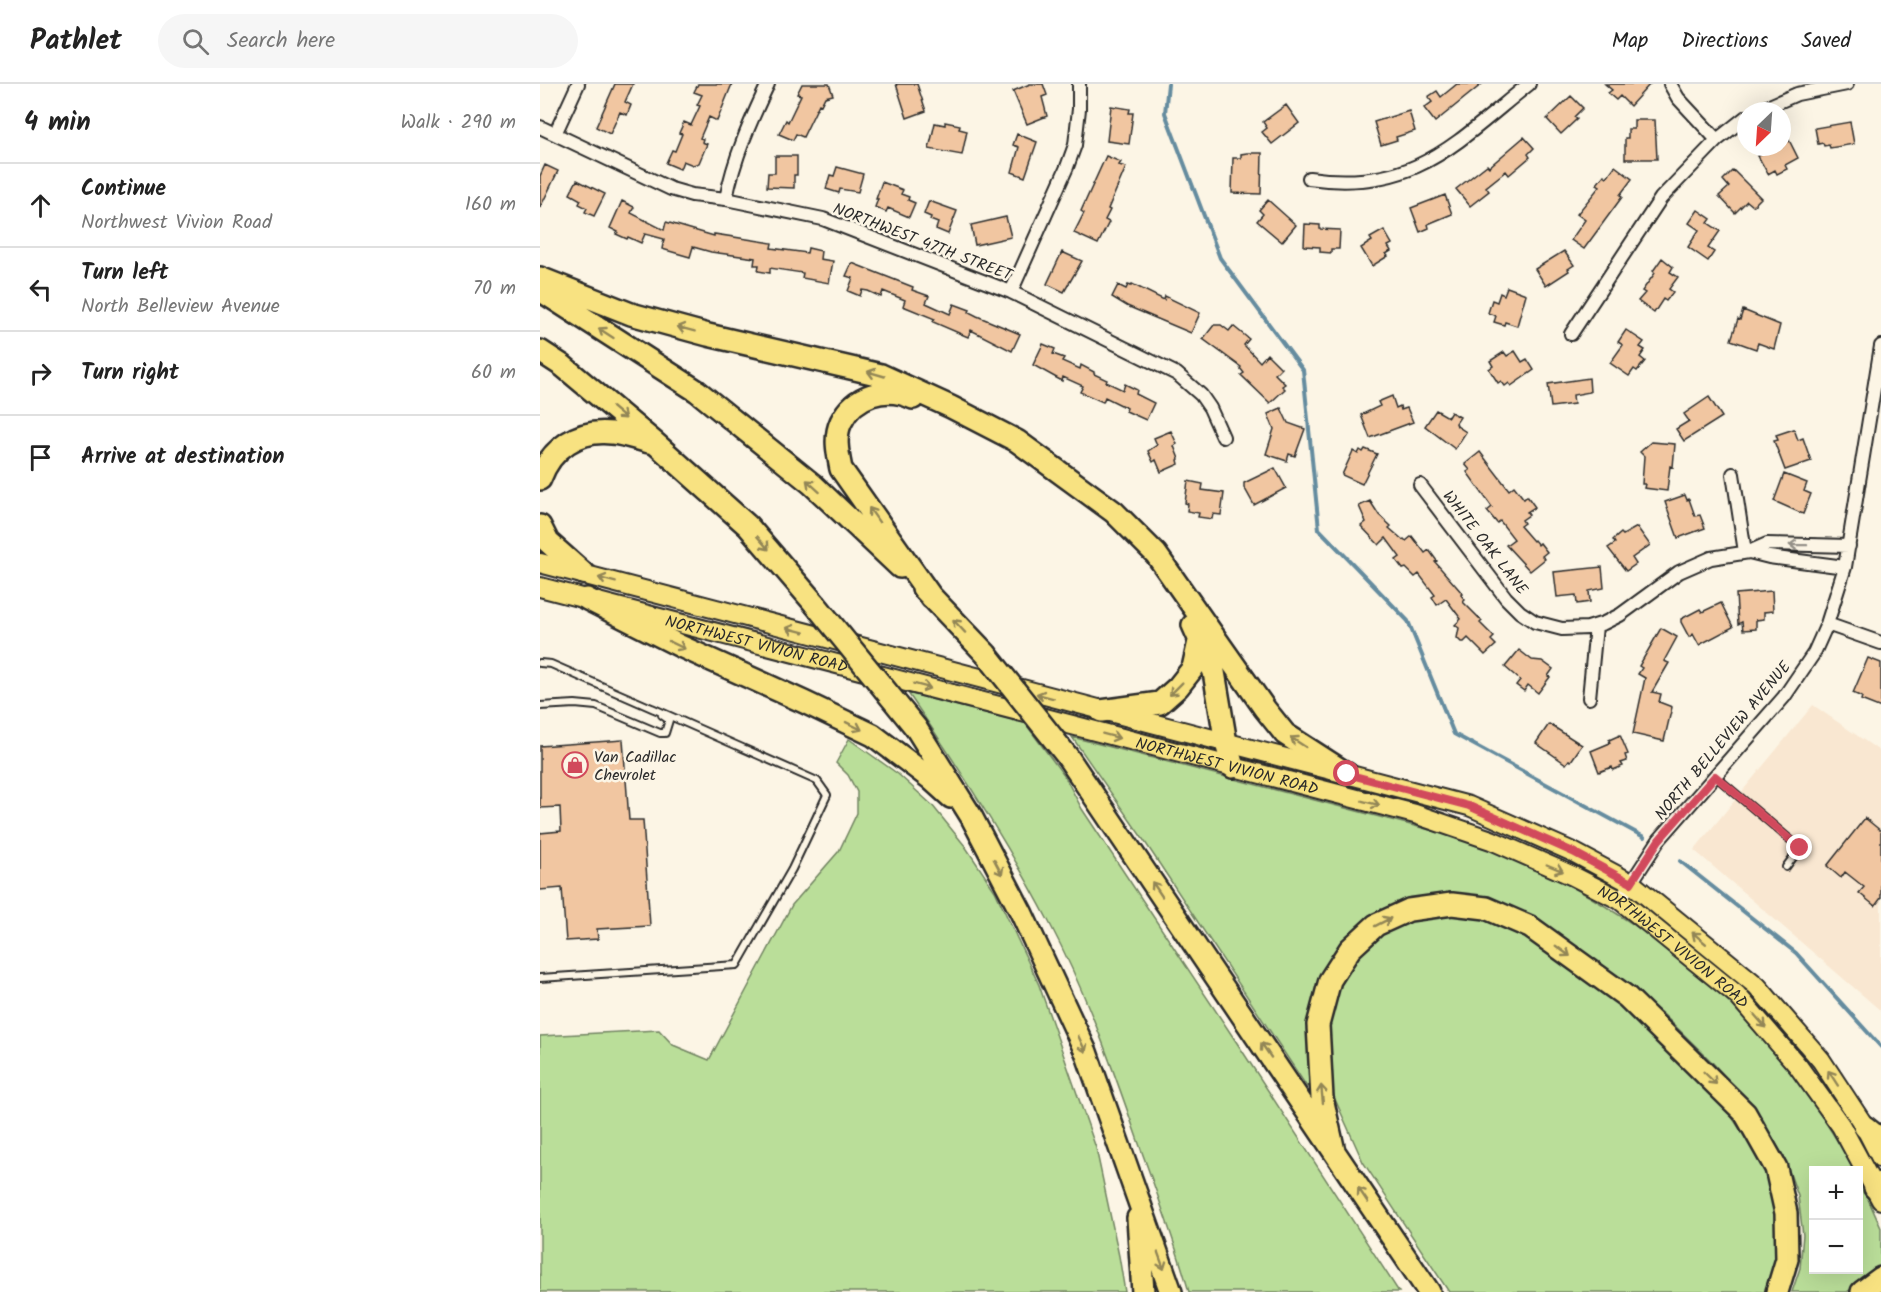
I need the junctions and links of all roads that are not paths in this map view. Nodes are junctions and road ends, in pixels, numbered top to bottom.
1 (578, 84) edge
2 (768, 84) edge
3 (1079, 84) edge
4 (1529, 84) edge
5 (1670, 84) edge
6 (1847, 84) edge
7 (1779, 102) edge
8 (1737, 124) edge
9 (540, 127) edge
10 (555, 134) junction
11 (1717, 140) junction
12 (1309, 178) dead end
13 (726, 199) junction
14 (540, 278) edge
15 (540, 290) edge
16 (1011, 292) junction
17 (1571, 334) dead end
18 (1881, 346) edge
19 (540, 351) edge
20 (1877, 397) edge
21 (1223, 437) dead end
22 (655, 443) junction
23 (1733, 474) dead end
24 (540, 479) edge
25 (1420, 485) dead end
26 (540, 526) edge
27 (1848, 546) junction
28 (1747, 552) junction
29 (540, 563) edge
30 (1845, 567) junction
31 (583, 573) junction
32 (540, 587) edge
33 (932, 598) junction
34 (587, 599) junction
35 (1827, 624) junction
36 (1596, 626) junction
37 (1200, 637) junction
38 (1881, 643) edge
39 (540, 663) edge
40 (1588, 698) dead end
41 (540, 706) edge
42 (652, 708) junction
43 (1101, 711) junction
44 (1226, 742) junction
45 (1233, 768) junction
46 (1347, 774) junction
47 (1715, 776) junction
48 (971, 816) junction
49 (1786, 867) dead end
50 (1631, 883) junction
51 (1620, 900) junction
52 (540, 978) edge
53 (1873, 1134) edge
54 (1334, 1151) junction
55 (1881, 1158) edge
56 (1879, 1190) edge
57 (1136, 1191) junction
58 (1393, 1239) junction
59 (1143, 1292) edge
60 (1172, 1292) edge
61 (1420, 1292) edge
62 (1429, 1292) edge
63 (1777, 1292) edge

1 - 10 street
2 - 13 street
3 - 16 street
4 - 12 street
5 - 11 street
6 - 7 street
8 - 11 street
9 - 10 street, NORTHWEST 47TH STREET
10 - 13 street, NORTHWEST 47TH STREET
11 - 17 street
13 - 16 street, NORTHWEST 47TH STREET
46 -> 14 highway
33 -> 15 highway
16 - 21 street, NORTHWEST 47TH STREET
18 - 20 street, NORTH BELLEVIEW AVENUE
19 -> 22 highway
20 - 27 street, NORTH BELLEVIEW AVENUE
22 - 24 highway
22 -> 48 highway, bridge
23 - 28 street
25 - 36 street, WHITE OAK LANE
26 - 31 highway
27 -> 28 street, WHITE OAK LANE
27 - 30 street, NORTH BELLEVIEW AVENUE
28 - 30 street, WHITE OAK LANE
28 - 36 street, WHITE OAK LANE
29 - 31 main road, NORTHWEST VIVION ROAD
30 - 35 street, NORTH BELLEVIEW AVENUE
43 -> 31 main road, NORTHWEST VIVION ROAD
32 - 34 main road, NORTHWEST VIVION ROAD
33 -> 37 highway
54 -> 33 highway, bridge
34 -> 45 main road, NORTHWEST VIVION ROAD
34 -> 48 highway
35 - 38 street
35 - 47 street, NORTH BELLEVIEW AVENUE
36 - 40 street
37 -> 43 highway
37 - 44 highway
39 - 42 lane
41 - 42 lane
42 - 52 lane
43 - 44 main road, NORTHWEST VIVION ROAD
44 - 45 highway
44 - 46 main road, NORTHWEST VIVION ROAD
45 -> 51 main road, NORTHWEST VIVION ROAD
46 - 50 main road, NORTHWEST VIVION ROAD
47 - 49 lane
47 - 50 street, NORTH BELLEVIEW AVENUE
48 -> 57 highway
50 - 51 street, NORTH BELLEVIEW AVENUE
53 -> 50 main road, NORTHWEST VIVION ROAD
51 -> 56 main road, NORTHWEST VIVION ROAD
53 - 55 main road, NORTHWEST VIVION ROAD
58 -> 54 highway
54 -> 63 highway
57 - 59 highway
57 -> 60 highway
58 - 61 highway
58 - 62 highway

